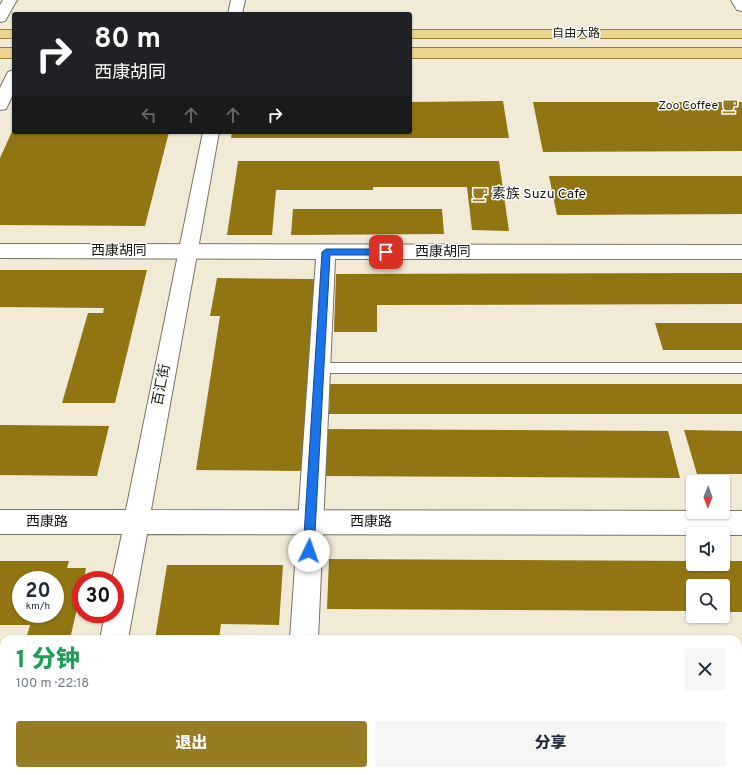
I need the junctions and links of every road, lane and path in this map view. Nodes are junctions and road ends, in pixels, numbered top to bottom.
1 (10, 0) edge
2 (238, 0) edge
3 (738, 0) edge
4 (742, 7) edge
5 (235, 12) edge
6 (0, 18) edge
7 (0, 34) edge
8 (12, 34) edge
9 (412, 34) edge
10 (742, 34) edge
11 (0, 53) edge
12 (12, 53) edge
13 (412, 53) edge
14 (742, 53) edge
15 (12, 79) edge
16 (0, 105) edge
17 (211, 134) edge
18 (0, 251) edge
19 (188, 251) junction
20 (326, 252) junction
21 (742, 252) edge
22 (319, 368) junction
23 (742, 368) edge
24 (0, 522) edge
25 (136, 522) junction
26 (310, 522) junction
27 (742, 522) edge
28 (115, 635) edge
29 (304, 635) edge

1 - 6 street
2 - 5 street
3 - 4 street
7 - 8 main road
9 - 10 main road, 自由大路
11 - 12 main road
13 - 14 main road, 自由大路
15 - 16 street
17 - 19 street, 百汇街
18 - 19 street, 西康胡同
19 - 20 street, 西康胡同
19 - 25 street, 百汇街
20 - 21 street, 西康胡同
20 - 22 street
22 - 23 lane
22 - 26 street
24 - 25 street, 西康路
25 - 26 street, 西康路
25 - 28 street, 百汇街
26 - 27 street, 西康路
26 - 29 street

